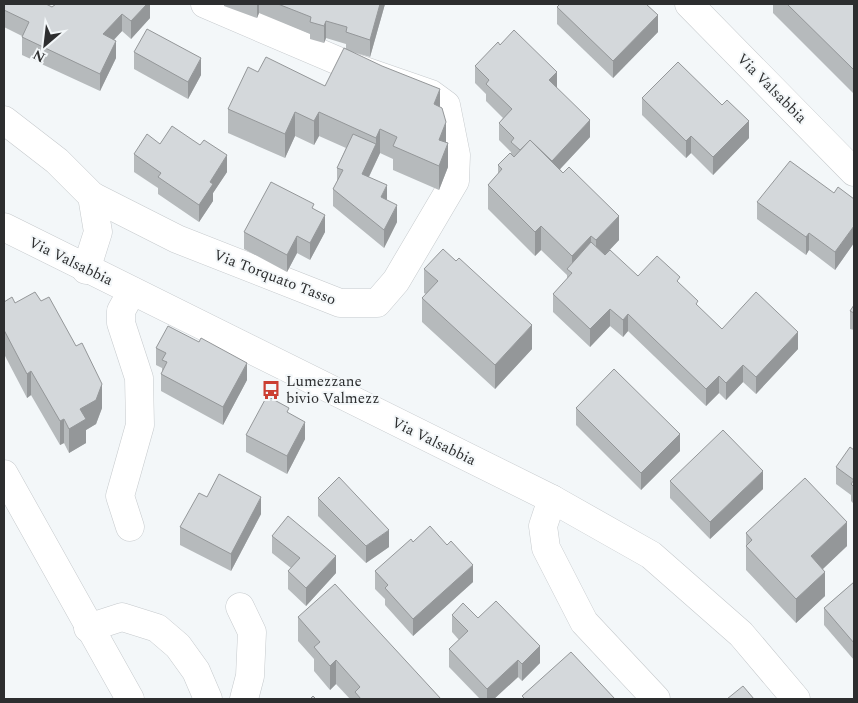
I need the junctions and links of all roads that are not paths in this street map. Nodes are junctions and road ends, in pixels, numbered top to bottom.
1 (205, 4) edge
2 (689, 4) edge
3 (4, 120) edge
4 (854, 172) edge
5 (92, 196) junction
6 (4, 227) edge
7 (86, 270) junction
8 (132, 291) junction
9 (4, 476) edge
10 (552, 500) junction
11 (130, 527) dead end
12 (240, 607) dead end
13 (88, 628) junction
14 (130, 699) edge
15 (208, 699) edge
16 (244, 699) edge
17 (656, 699) edge
18 (796, 699) edge

1 - 5 street, Via Torquato Tasso
2 - 4 street, Via Valsabbia
3 - 5 street, Via Torquato Tasso
5 - 7 street
6 - 7 street, Via Valsabbia
7 - 8 street, Via Valsabbia
8 - 10 street, Via Valsabbia
8 - 11 street
9 - 13 street
10 - 17 street
10 - 18 street, Via Valsabbia
12 - 16 street
13 - 14 street
13 - 15 street

